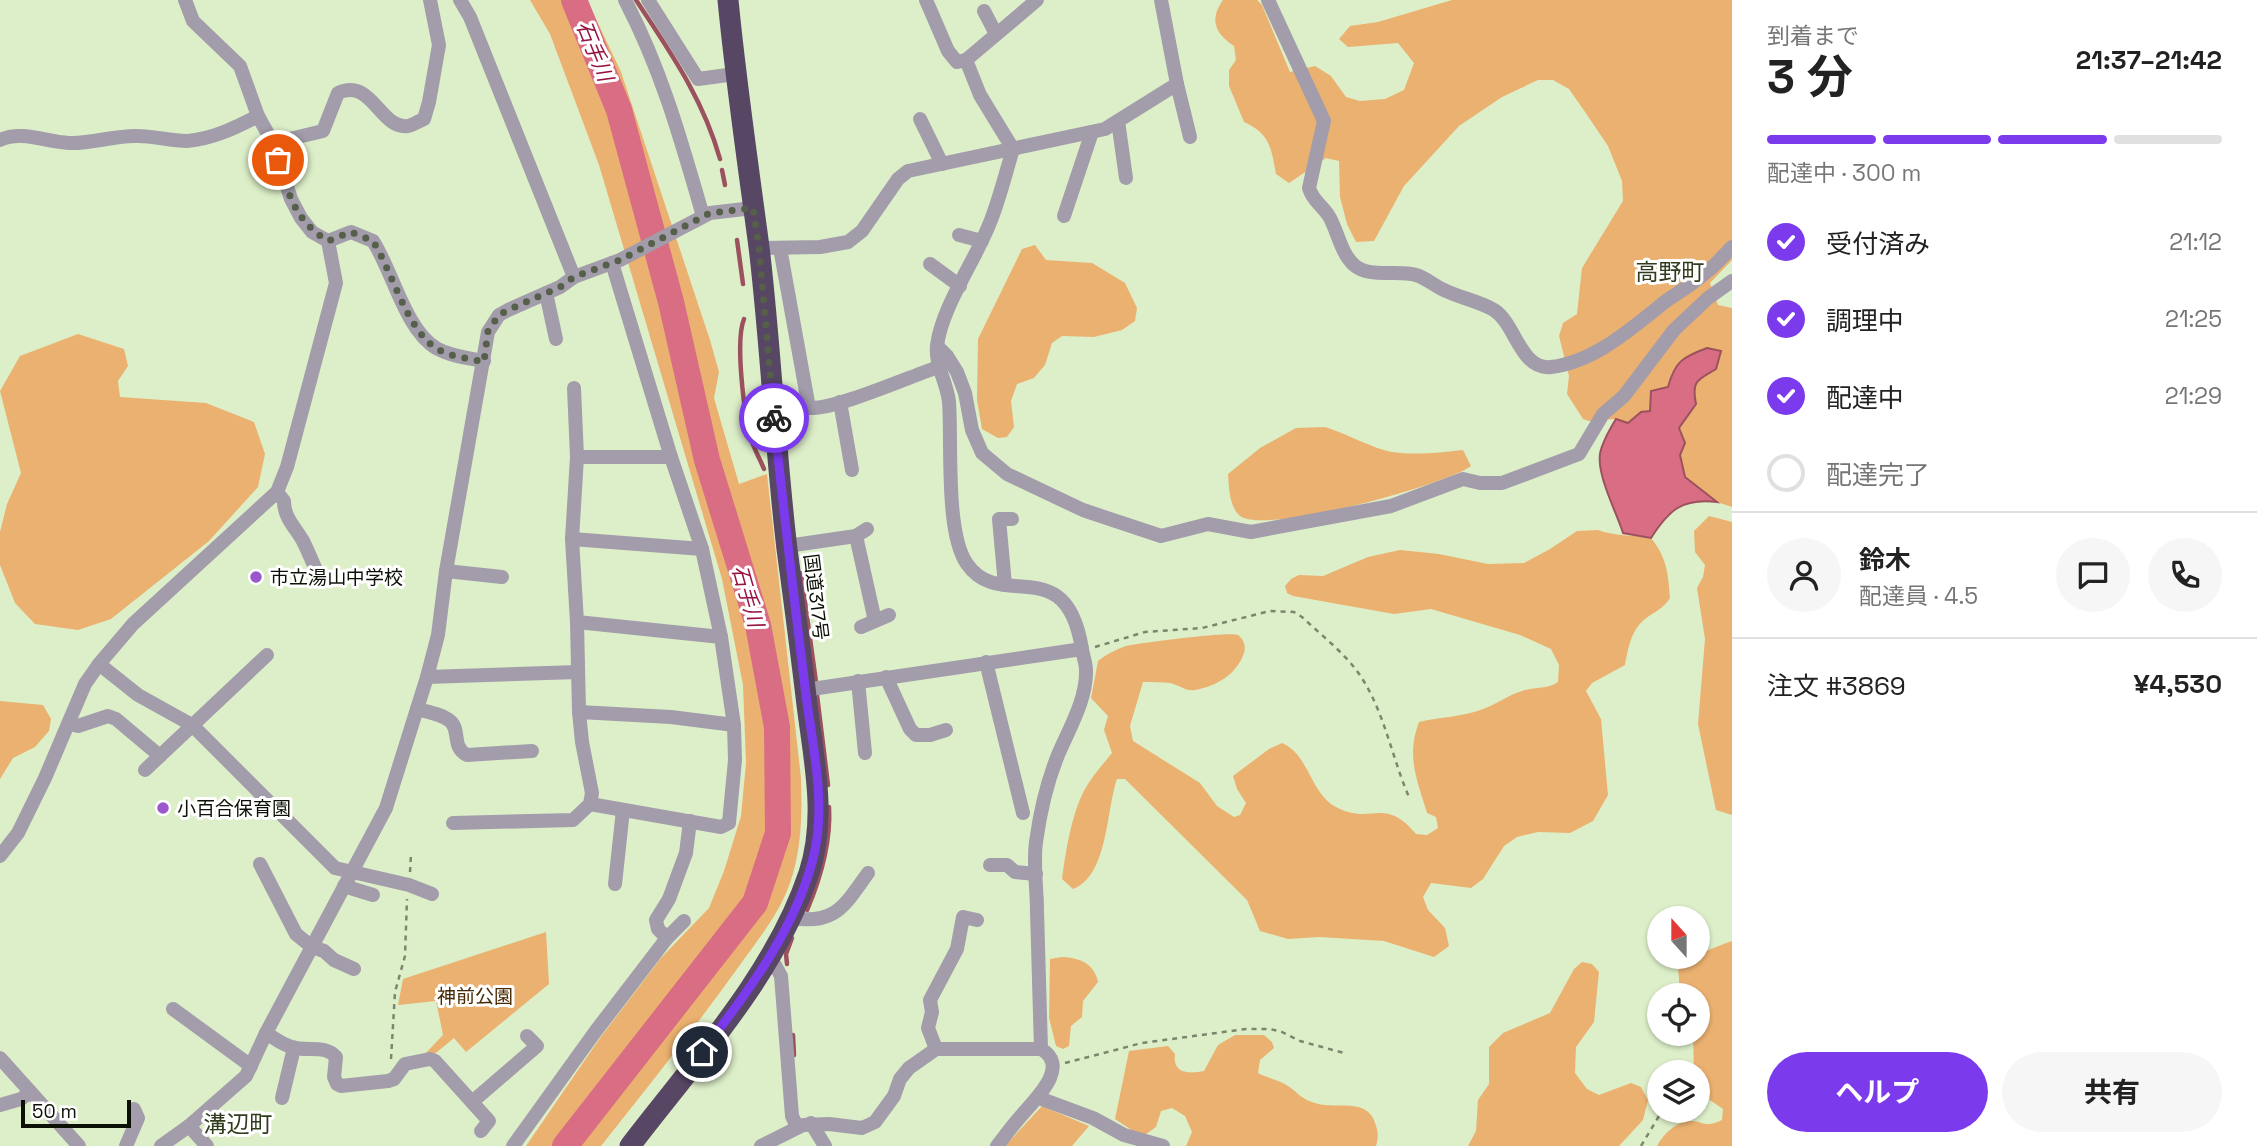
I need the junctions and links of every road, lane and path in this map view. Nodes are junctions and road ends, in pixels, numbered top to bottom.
1 (185, 0) edge
2 (430, 0) edge
3 (460, 0) edge
4 (625, 0) edge
5 (648, 0) edge
6 (728, 0) edge
7 (926, 0) edge
8 (1037, 0) edge
9 (1161, 0) edge
10 (1268, 0) edge
11 (984, 11) dead end
12 (996, 34) junction
13 (966, 60) junction
14 (735, 74) junction
15 (1177, 84) junction
16 (258, 116) junction
17 (920, 119) dead end
18 (1118, 121) junction
19 (1092, 132) junction
20 (1190, 137) dead end
21 (0, 140) edge
22 (273, 143) junction
23 (1013, 149) junction
24 (942, 164) junction
25 (1126, 178) dead end
26 (753, 208) junction
27 (703, 216) junction
28 (1064, 216) dead end
29 (959, 235) dead end
30 (328, 241) junction
31 (982, 241) junction
32 (1732, 247) edge
33 (769, 248) junction
34 (616, 261) junction
35 (930, 264) dead end
36 (574, 277) junction
37 (1732, 281) edge
38 (960, 286) junction
39 (546, 293) junction
40 (556, 339) dead end
41 (937, 346) junction
42 (484, 362) junction
43 (938, 367) junction
44 (574, 388) dead end
45 (840, 402) junction
46 (578, 457) junction
47 (671, 457) junction
48 (852, 470) dead end
49 (277, 492) junction
50 (1012, 519) dead end
51 (572, 539) junction
52 (787, 546) junction
53 (702, 549) junction
54 (446, 571) junction
55 (317, 572) dead end
56 (502, 577) dead end
57 (1005, 585) junction
58 (889, 615) dead end
59 (577, 622) junction
60 (721, 637) junction
61 (1082, 649) junction
62 (267, 655) dead end
63 (986, 662) junction
64 (99, 664) junction
65 (578, 672) junction
66 (427, 677) junction
67 (886, 677) junction
68 (858, 681) junction
69 (805, 690) junction
70 (417, 709) junction
71 (579, 712) junction
72 (68, 724) junction
73 (192, 725) junction
74 (734, 725) junction
75 (946, 730) dead end
76 (532, 751) dead end
77 (865, 753) dead end
78 (160, 756) junction
79 (145, 770) dead end
80 (1409, 797) dead end
81 (590, 804) junction
82 (623, 810) junction
83 (1023, 813) dead end
84 (690, 821) junction
85 (453, 822) dead end
86 (411, 854) dead end
87 (0, 856) edge
88 (260, 864) dead end
89 (990, 865) dead end
90 (351, 872) junction
91 (868, 873) dead end
92 (1036, 874) junction
93 (615, 884) dead end
94 (409, 885) junction
95 (344, 886) junction
96 (432, 894) dead end
97 (373, 895) dead end
98 (790, 918) junction
99 (977, 920) dead end
100 (684, 921) dead end
101 (667, 938) junction
102 (312, 947) junction
103 (766, 960) junction
104 (354, 969) dead end
105 (173, 1009) dead end
106 (266, 1033) junction
107 (527, 1036) dead end
108 (294, 1048) junction
109 (936, 1049) junction
110 (1041, 1049) junction
111 (1345, 1053) dead end
112 (0, 1058) edge
113 (1052, 1065) junction
114 (251, 1066) junction
115 (397, 1074) junction
116 (29, 1093) junction
117 (282, 1098) dead end
118 (1039, 1098) junction
119 (472, 1102) junction
120 (0, 1105) edge
121 (134, 1109) dead end
122 (1655, 1123) edge
123 (804, 1125) junction
124 (189, 1126) junction
125 (481, 1131) dead end
126 (635, 1144) edge
127 (79, 1146) edge
128 (126, 1146) edge
129 (161, 1146) edge
130 (207, 1146) edge
131 (513, 1146) edge
132 (761, 1146) edge
133 (825, 1146) edge
134 (997, 1146) edge
135 (1163, 1146) edge
136 (1641, 1146) edge

1 - 16 street
2 - 22 street
3 - 36 street
4 - 27 street
5 - 14 street
6 - 14 highway, 国道317号
7 - 13 street
8 - 12 street
9 - 15 street
10 - 32 street
11 - 12 street
12 - 13 street
13 - 23 street
14 - 26 highway, 国道317号
15 - 18 street
15 - 20 street
16 - 21 street
16 - 22 street
17 - 24 street
18 - 19 street
18 - 25 street
19 - 23 street
19 - 28 street
22 - 30 street
23 - 24 street
23 - 31 street
24 - 33 street
26 - 27 street
26 - 33 highway, 国道317号
27 - 34 street
29 - 31 street
30 - 42 street
30 - 49 street
31 - 38 street
33 - 45 street
33 - 52 highway, 国道317号
34 - 36 street
34 - 47 street
35 - 38 street
36 - 39 street
37 - 41 street
38 - 41 street
39 - 40 street
39 - 42 street
41 - 43 street
42 - 54 street
43 - 45 street
43 - 57 street
44 - 46 street
45 - 48 street
46 - 47 street
46 - 51 street
47 - 53 street
49 - 55 street
49 - 64 street
50 - 57 street
51 - 53 street
51 - 59 street
52 - 58 street
52 - 69 highway, 国道317号
53 - 60 street
54 - 56 street
54 - 66 street
57 - 61 street
59 - 60 street
59 - 65 street
60 - 74 street
61 - 63 street
61 - 80 path
61 - 92 street
62 - 73 street
63 - 67 street
63 - 83 street
64 - 72 street
64 - 73 street
65 - 66 street
65 - 71 street
66 - 70 street
67 - 68 street
67 - 75 street
68 - 69 street
68 - 77 street
69 - 98 highway, 国道317号
70 - 76 street
70 - 90 street
71 - 74 street
71 - 81 street
72 - 78 street
72 - 87 street
73 - 78 street
73 - 90 street
74 - 84 street
78 - 79 street
81 - 82 street
81 - 85 street
82 - 84 street
82 - 93 street
84 - 101 street
86 - 94 path
88 - 102 street
89 - 92 street
90 - 94 street
90 - 95 street
91 - 98 street
92 - 110 street
94 - 96 street
94 - 115 path
95 - 97 street
95 - 102 street
98 - 103 highway, 国道317号
99 - 109 street
100 - 101 street
101 - 131 street
102 - 104 street
102 - 106 street
103 - 123 street
103 - 126 highway, 国道317号
105 - 114 street
106 - 108 street
106 - 114 street
107 - 119 street
108 - 115 street
108 - 117 street
109 - 110 street
109 - 123 street
110 - 113 street
111 - 113 path
112 - 116 street
113 - 118 street
114 - 124 street
115 - 119 street
116 - 120 street
116 - 127 street
118 - 134 street
118 - 135 street
119 - 125 street
121 - 128 street
122 - 136 path
123 - 132 street
123 - 133 street
124 - 129 street
124 - 130 street

